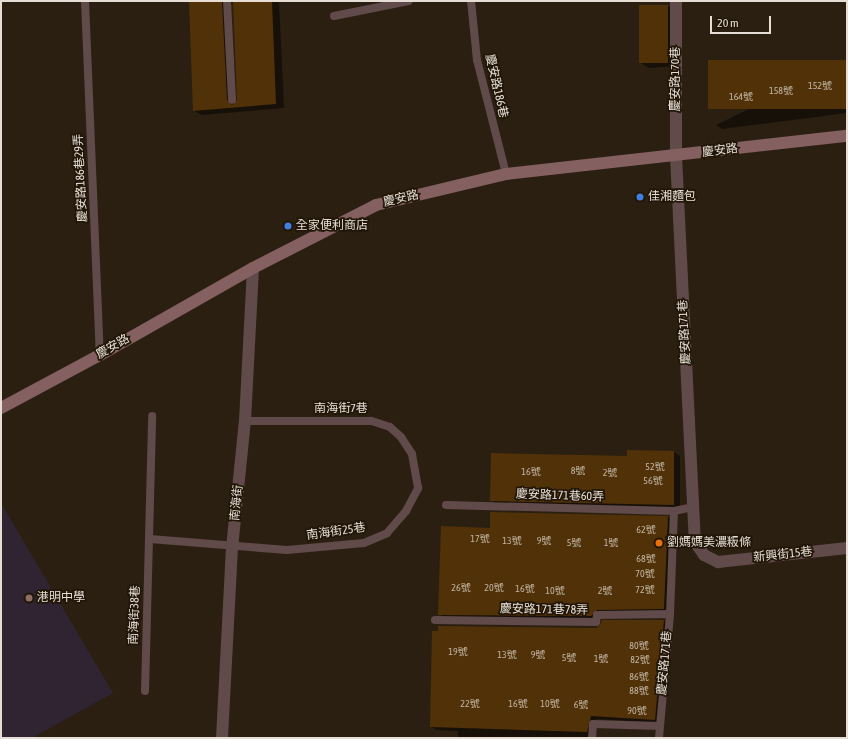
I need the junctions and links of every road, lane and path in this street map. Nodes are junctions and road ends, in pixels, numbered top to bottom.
1 (85, 1) edge
2 (227, 1) edge
3 (408, 1) edge
4 (471, 1) edge
5 (676, 1) edge
6 (334, 16) dead end
7 (232, 100) dead end
8 (847, 136) edge
9 (676, 156) junction
10 (506, 174) junction
11 (253, 268) junction
12 (100, 355) junction
13 (1, 408) edge
14 (152, 416) dead end
15 (245, 421) junction
16 (418, 488) joint
17 (446, 504) dead end
18 (693, 507) junction
19 (674, 511) junction
20 (150, 539) junction
21 (232, 548) junction
22 (847, 548) edge
23 (718, 562) joint
24 (670, 614) junction
25 (434, 620) dead end
26 (145, 691) dead end
27 (660, 726) junction
28 (222, 738) edge
29 (592, 738) edge
30 (659, 738) edge

1 - 12 lane, 慶安路186巷29弄
2 - 7 lane
3 - 6 lane
4 - 10 lane, 慶安路186巷
5 - 9 street, 慶安路170巷
8 - 9 main road, 慶安路
9 - 10 main road, 慶安路
9 - 18 street, 慶安路171巷
10 - 11 main road, 慶安路
11 - 12 main road, 慶安路
11 - 15 street, 南海街
12 - 13 main road, 慶安路
14 - 20 lane, 南海街38巷
15 - 16 lane, 南海街7巷
15 - 21 street, 南海街
16 - 21 lane, 南海街25巷
17 - 19 lane, 慶安路171巷60弄
18 - 19 lane
18 - 23 street, 慶安路171巷
19 - 24 lane, 慶安路171巷
20 - 21 lane
20 - 26 lane, 南海街38巷
21 - 28 street, 南海街
22 - 23 street, 新興街15巷
24 - 25 lane, 慶安路171巷78弄
24 - 27 lane, 慶安路171巷
27 - 29 lane
27 - 30 lane, 慶安路171巷

